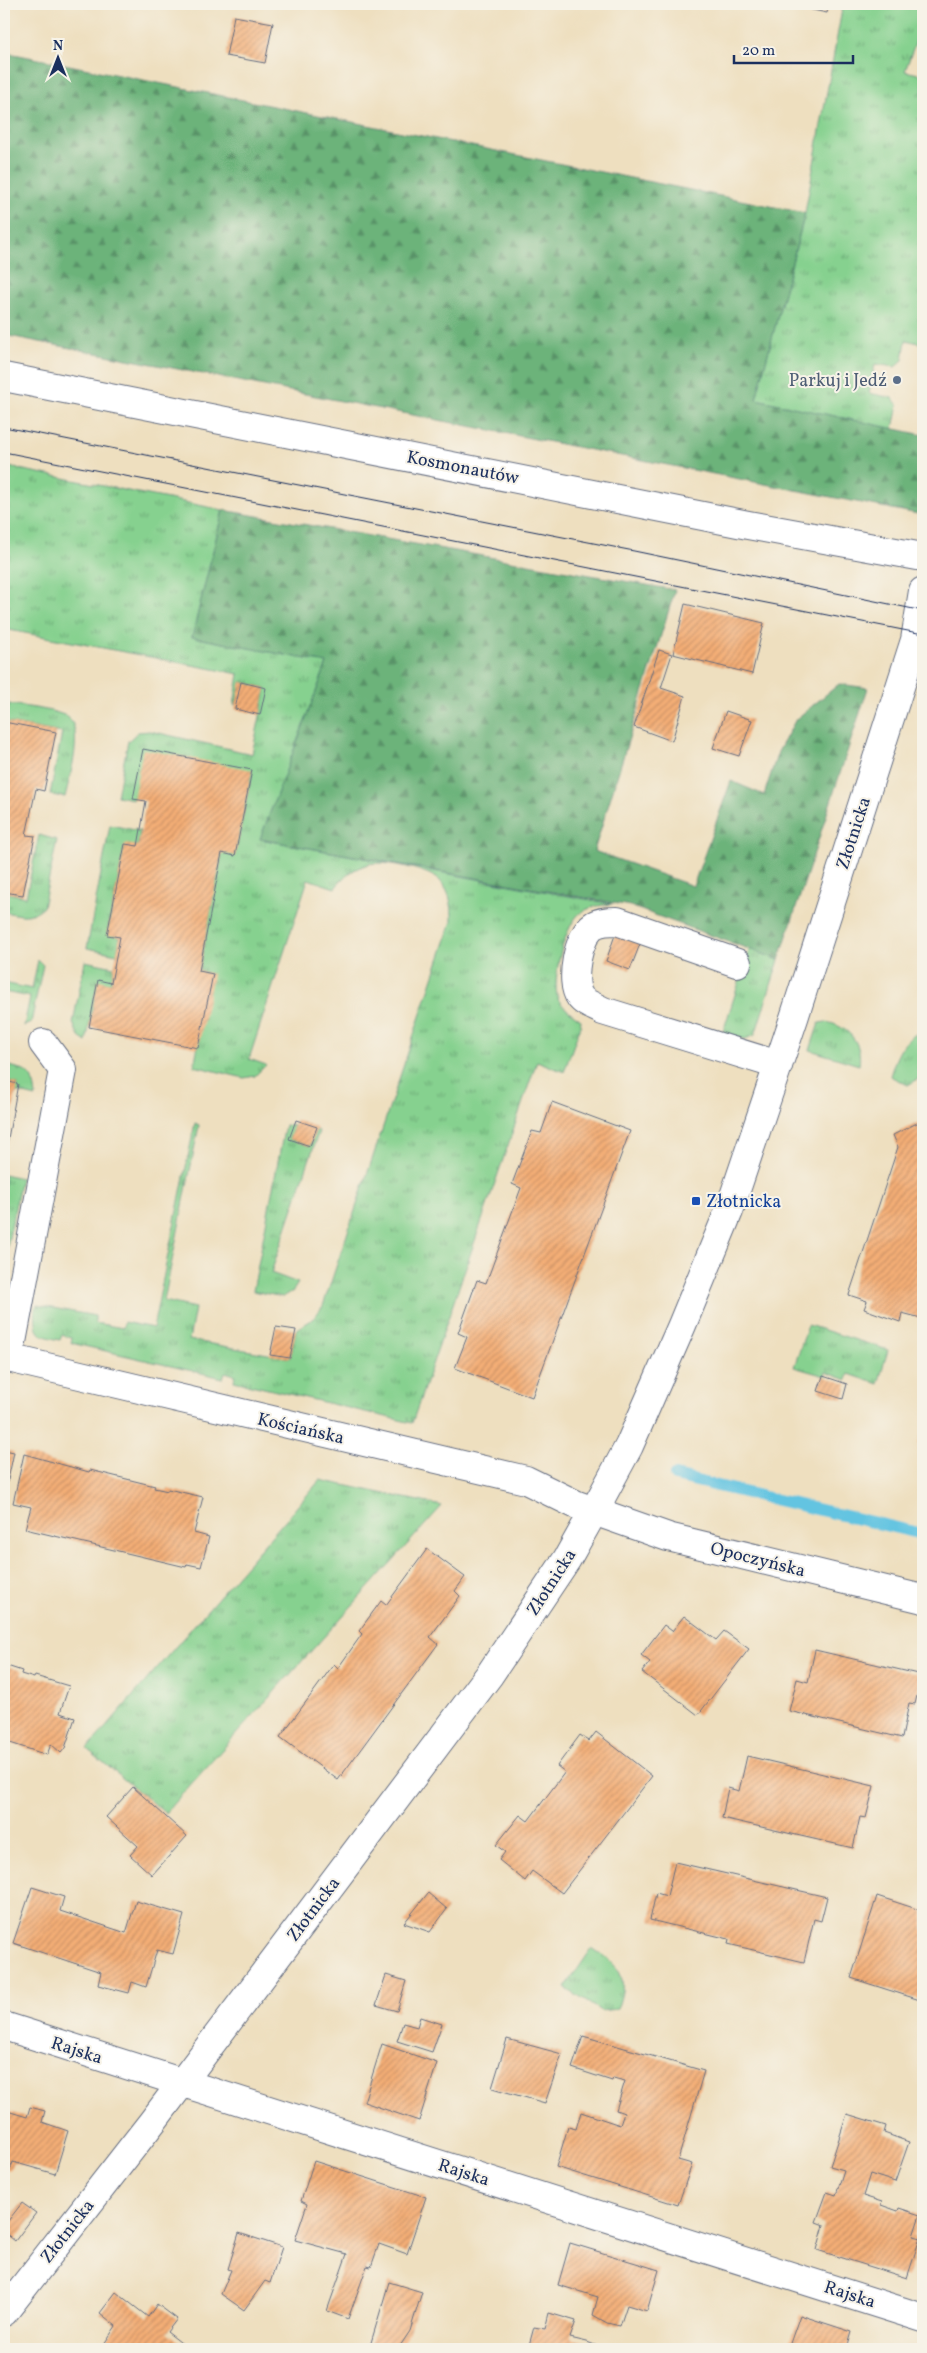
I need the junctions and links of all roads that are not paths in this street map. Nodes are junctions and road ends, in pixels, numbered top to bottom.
1 (4, 377) edge
2 (923, 557) edge
3 (923, 591) edge
4 (737, 963) dead end
5 (43, 1043) dead end
6 (778, 1065) junction
7 (6, 1358) edge
8 (594, 1511) junction
9 (923, 1599) edge
10 (4, 2026) edge
11 (182, 2082) junction
12 (4, 2312) edge
13 (923, 2318) edge

1 - 2 street, Kosmonautów
3 - 6 street, Złotnicka
4 - 6 street
5 - 7 street
6 - 8 street, Złotnicka
7 - 8 street, Kościańska
8 - 9 street, Opoczyńska
8 - 11 street, Złotnicka
10 - 11 street, Rajska
11 - 12 street, Złotnicka
11 - 13 street, Rajska

